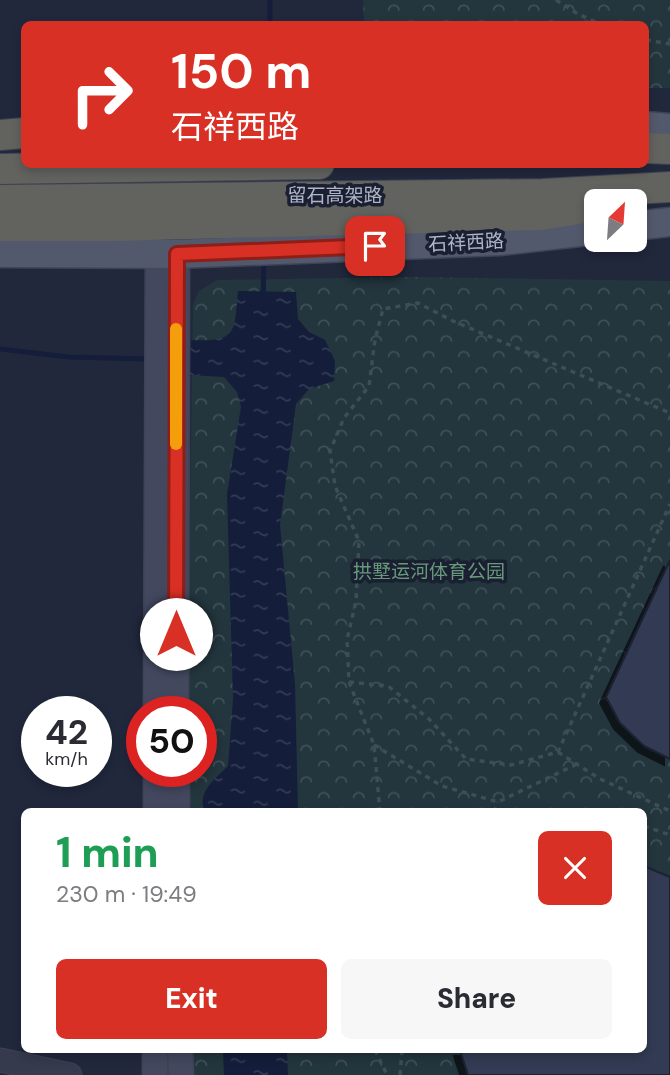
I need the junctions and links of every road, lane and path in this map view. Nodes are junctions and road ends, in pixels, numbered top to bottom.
1 (556, 0) edge
2 (593, 21) edge
3 (649, 40) edge
4 (670, 44) edge
5 (0, 125) edge
6 (21, 125) edge
7 (649, 126) edge
8 (670, 128) edge
9 (21, 133) edge
10 (0, 135) edge
11 (649, 148) edge
12 (670, 149) edge
13 (649, 155) edge
14 (670, 155) edge
15 (313, 168) edge
16 (0, 169) edge
17 (670, 187) edge
18 (670, 195) edge
19 (648, 198) edge
20 (0, 200) edge
21 (542, 204) junction
22 (584, 206) edge
23 (252, 212) junction
24 (670, 222) edge
25 (648, 225) edge
26 (0, 226) edge
27 (584, 231) edge
28 (301, 233) junction
29 (0, 253) edge
30 (167, 254) junction
31 (167, 360) junction
32 (670, 413) edge
33 (670, 504) edge
34 (349, 682) junction
35 (156, 696) edge
36 (176, 696) edge
37 (374, 746) junction
38 (558, 752) junction
39 (577, 764) junction
40 (156, 787) edge
41 (177, 787) edge
42 (498, 802) junction
43 (156, 808) edge
44 (177, 808) edge
45 (380, 808) edge
46 (496, 808) edge
47 (670, 811) edge
48 (647, 827) edge
49 (670, 835) edge
50 (155, 1053) edge
51 (180, 1053) edge
52 (376, 1053) edge
53 (402, 1053) edge
54 (0, 1060) edge
55 (70, 1075) edge
56 (155, 1075) edge
57 (181, 1075) edge
58 (387, 1075) edge
59 (400, 1075) edge

1 - 2 path
3 - 4 path
5 - 6 main road
7 - 8 main road
9 - 10 highway
11 - 12 highway
13 - 14 highway
15 - 23 highway, 留石高架路
16 - 23 highway, 留石高架路
17 - 21 highway, 留石高架路
18 - 19 highway
20 - 23 highway, 留石高架路
21 - 22 highway
21 - 23 highway, 留石高架路
21 - 28 highway
23 - 26 highway
23 - 28 highway
23 - 30 main road
24 - 25 main road
27 - 28 main road, 石祥西路
29 - 30 main road
30 - 31 main road
31 - 35 main road
31 - 36 main road
32 - 34 path
33 - 38 path
34 - 37 path
34 - 38 path
37 - 42 path
37 - 45 path
38 - 39 path
39 - 42 path
39 - 47 path
40 - 43 main road
41 - 44 main road
42 - 46 path
48 - 49 path
50 - 56 main road
51 - 57 main road
52 - 58 path
53 - 59 path
54 - 55 street

